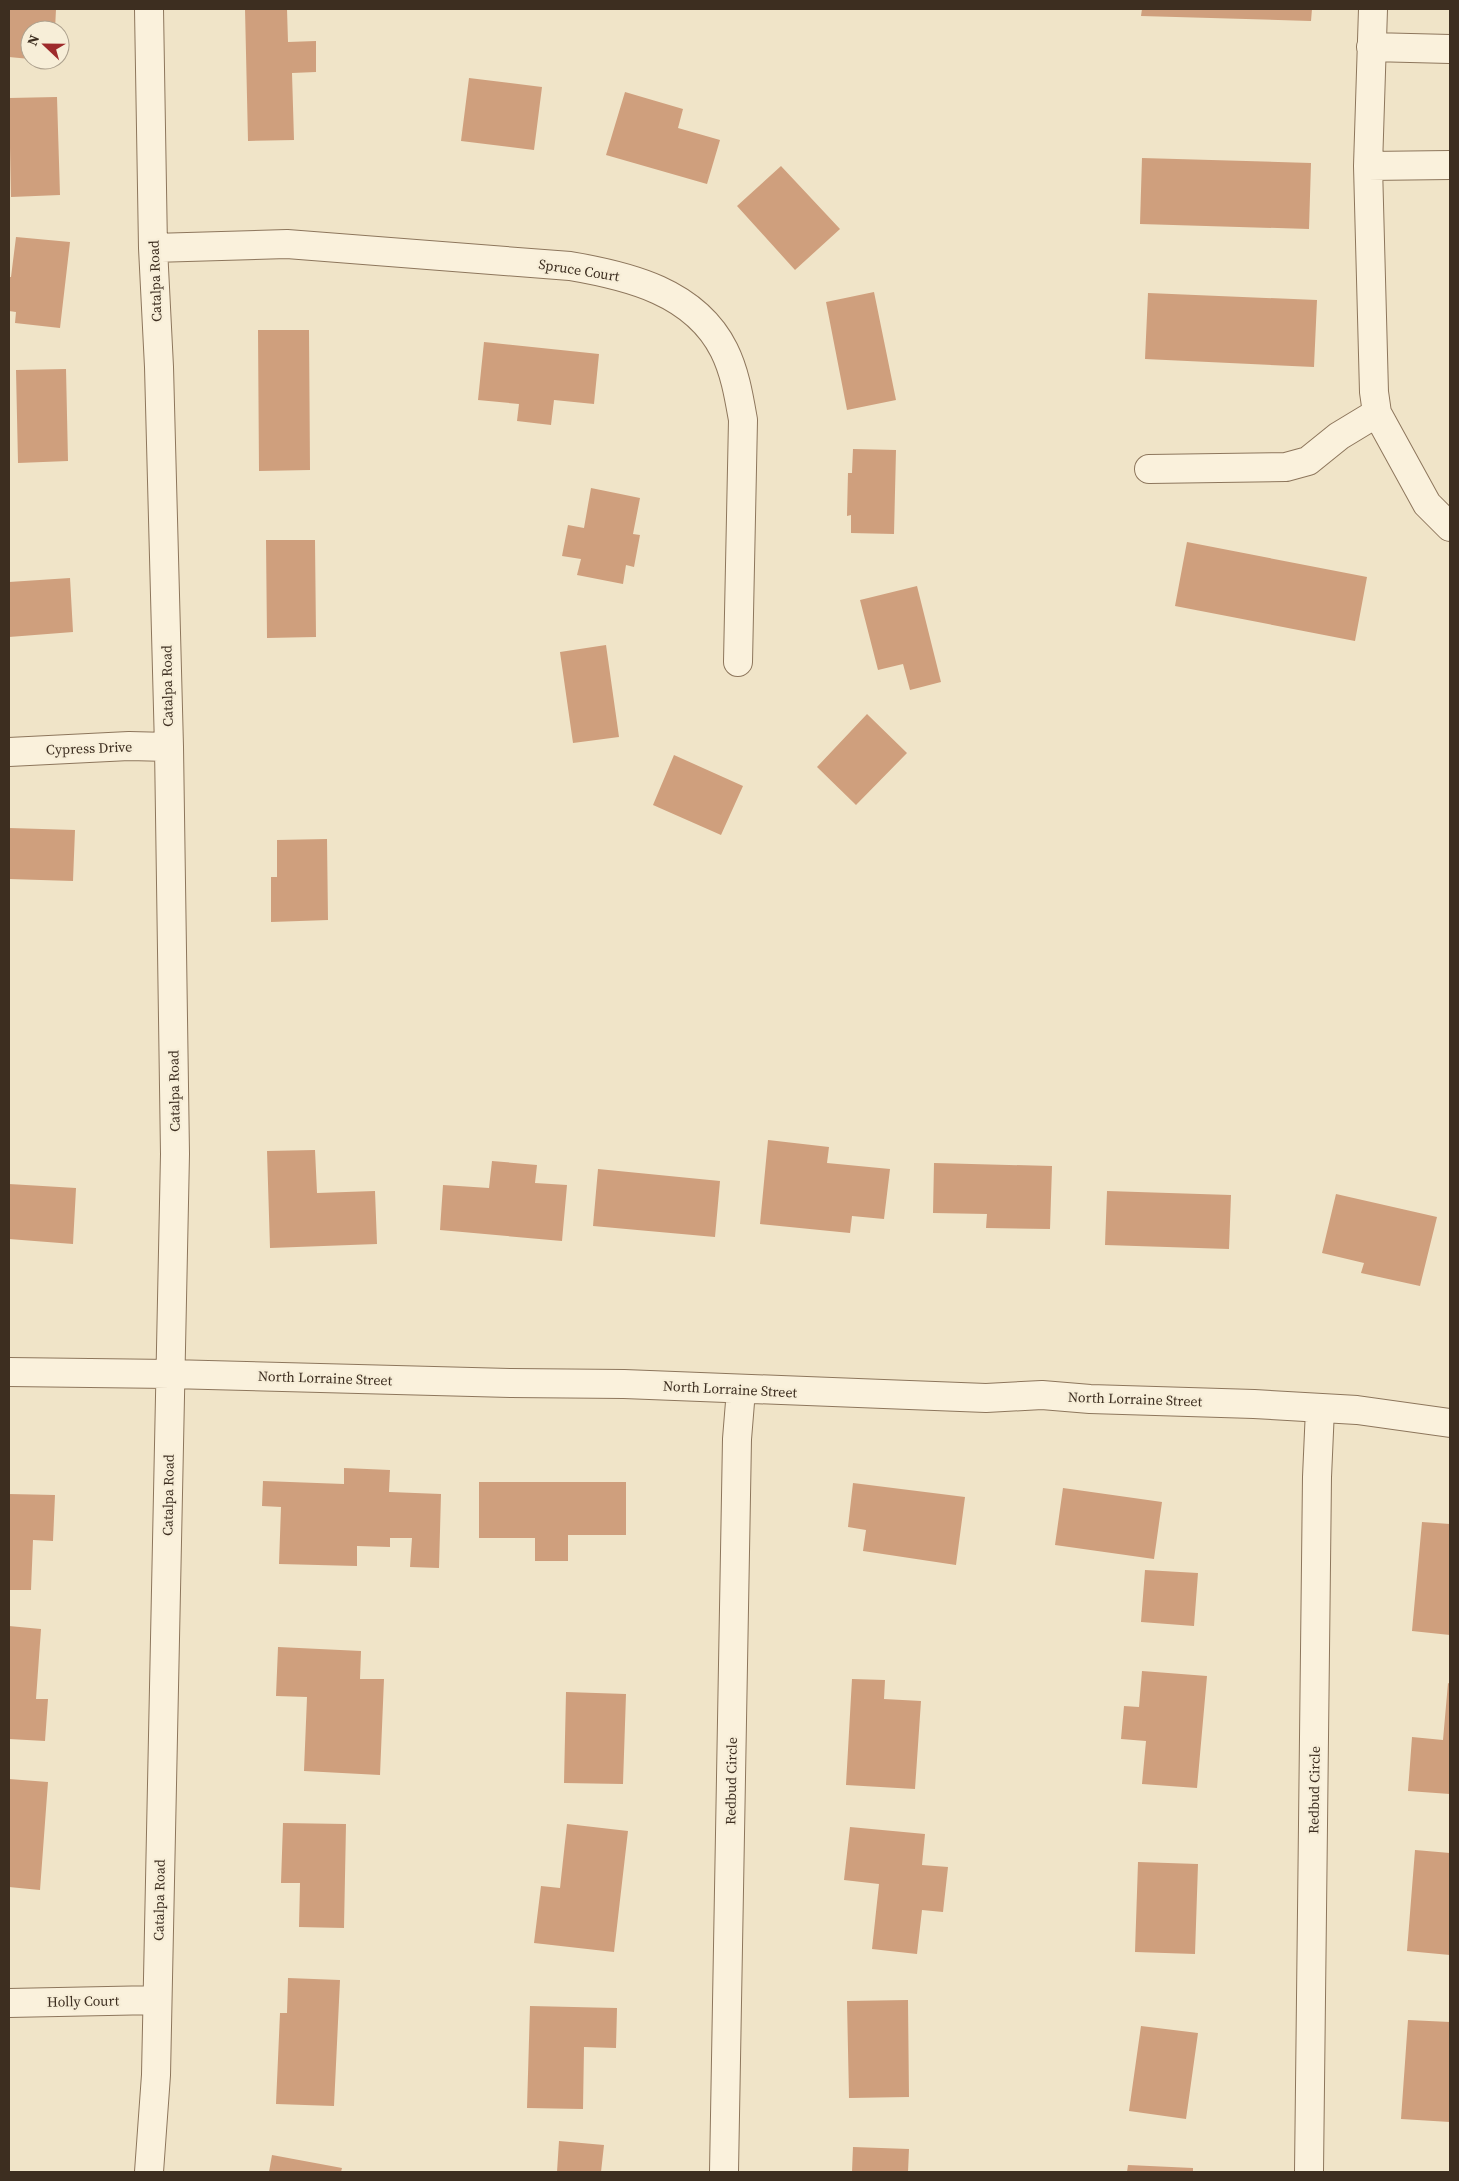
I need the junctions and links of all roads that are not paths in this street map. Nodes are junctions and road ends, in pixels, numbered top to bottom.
1 (149, 9) edge
2 (1372, 9) edge
3 (1371, 48) junction
4 (1450, 49) edge
5 (1450, 165) edge
6 (1368, 166) junction
7 (153, 248) junction
8 (1377, 413) junction
9 (1149, 469) dead end
10 (1450, 526) edge
11 (738, 662) dead end
12 (169, 747) junction
13 (9, 752) edge
14 (9, 1372) edge
15 (170, 1374) junction
16 (741, 1390) junction
17 (1320, 1409) junction
18 (1450, 1423) edge
19 (157, 2000) junction
20 (9, 2003) edge
21 (149, 2172) edge
22 (724, 2172) edge
23 (1309, 2172) edge

1 - 7 street, Catalpa Road
2 - 3 street
3 - 4 street
3 - 6 street
5 - 6 street
6 - 8 street
7 - 11 street, Spruce Court
7 - 12 street, Catalpa Road
8 - 9 street
8 - 10 street
12 - 13 street, Cypress Drive
12 - 15 street, Catalpa Road
14 - 15 street, North Lorraine Street
15 - 16 street, North Lorraine Street
15 - 19 street, Catalpa Road
16 - 17 street, North Lorraine Street
16 - 22 street, Redbud Circle
17 - 18 street, North Lorraine Street
17 - 23 street, Redbud Circle
19 - 20 street, Holly Court
19 - 21 street, Catalpa Road

